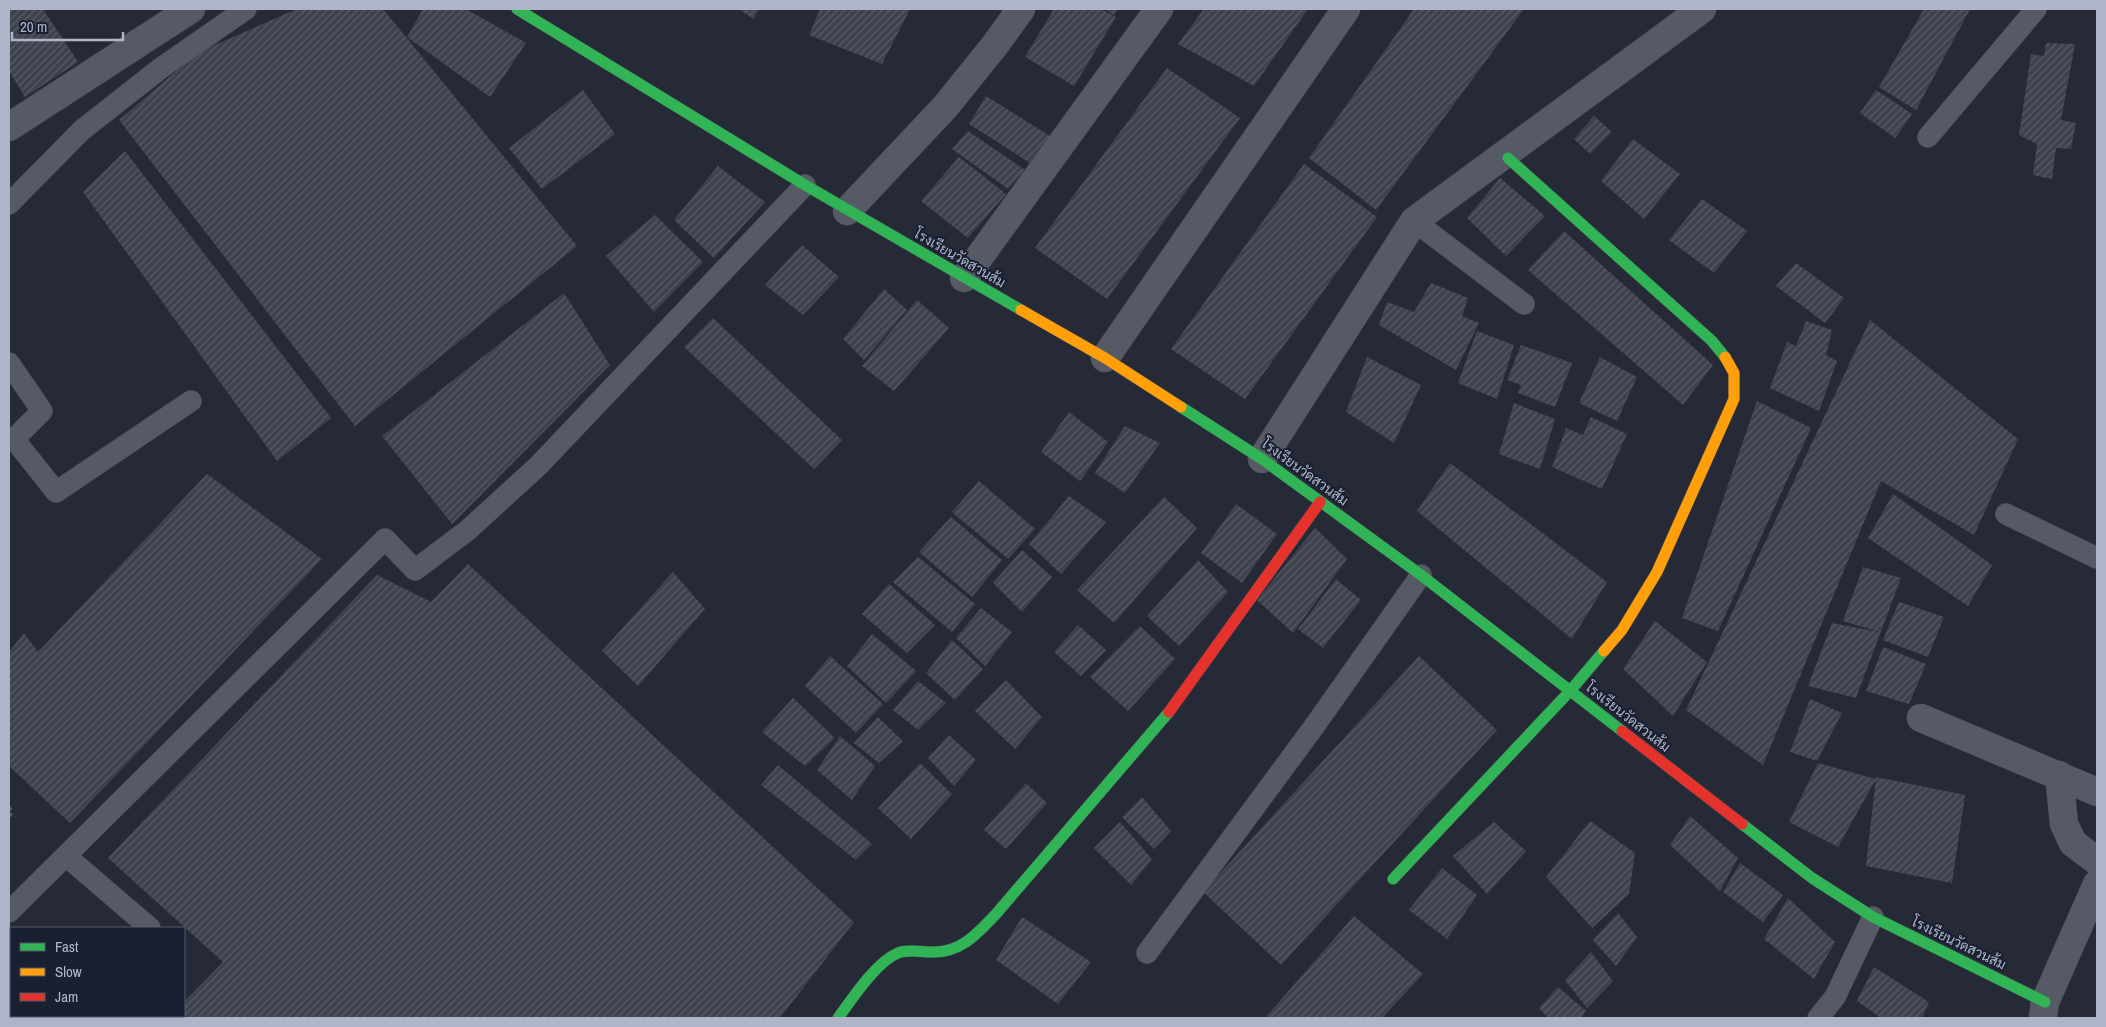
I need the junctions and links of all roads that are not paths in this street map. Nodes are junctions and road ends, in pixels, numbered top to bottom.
1 (191, 9) edge
2 (246, 9) edge
3 (516, 9) edge
4 (1020, 9) edge
5 (1159, 9) edge
6 (1346, 9) edge
7 (1702, 9) edge
8 (2036, 9) edge
9 (9, 127) edge
10 (1928, 137) dead end
11 (1508, 158) dead end
12 (805, 186) junction
13 (9, 204) edge
14 (848, 210) junction
15 (1414, 221) junction
16 (964, 278) junction
17 (1524, 304) dead end
18 (1105, 358) junction
19 (9, 363) edge
20 (191, 400) dead end
21 (1262, 459) junction
22 (1320, 502) junction
23 (2006, 514) dead end
24 (2097, 558) edge
25 (1421, 575) junction
26 (1570, 691) junction
27 (1921, 718) dead end
28 (2059, 776) junction
29 (2097, 792) edge
30 (66, 856) junction
31 (2097, 861) edge
32 (1393, 879) dead end
33 (2097, 884) edge
34 (9, 912) edge
35 (1873, 917) junction
36 (149, 927) edge
37 (1147, 953) dead end
38 (2044, 1010) edge
39 (838, 1018) edge
40 (1818, 1018) edge

1 - 9 street
2 - 13 lane
3 - 12 street, โรงเรียนวัดสวนส้ม
4 - 14 street
5 - 16 street
6 - 18 street
7 - 15 street
8 - 10 lane
11 - 26 street
12 - 14 street, โรงเรียนวัดสวนส้ม
12 - 30 lane
14 - 16 street, โรงเรียนวัดสวนส้ม
15 - 17 lane
15 - 21 street
16 - 18 street, โรงเรียนวัดสวนส้ม
18 - 21 street, โรงเรียนวัดสวนส้ม
19 - 20 lane
21 - 22 street, โรงเรียนวัดสวนส้ม
22 - 25 street, โรงเรียนวัดสวนส้ม
22 - 39 street
23 - 24 lane
25 - 26 street, โรงเรียนวัดสวนส้ม
25 - 37 lane
26 - 32 street
26 - 35 street, โรงเรียนวัดสวนส้ม
27 - 28 street
28 - 29 street
28 - 31 street
30 - 34 lane
30 - 36 lane
33 - 38 street
35 - 38 street, โรงเรียนวัดสวนส้ม
35 - 40 lane

